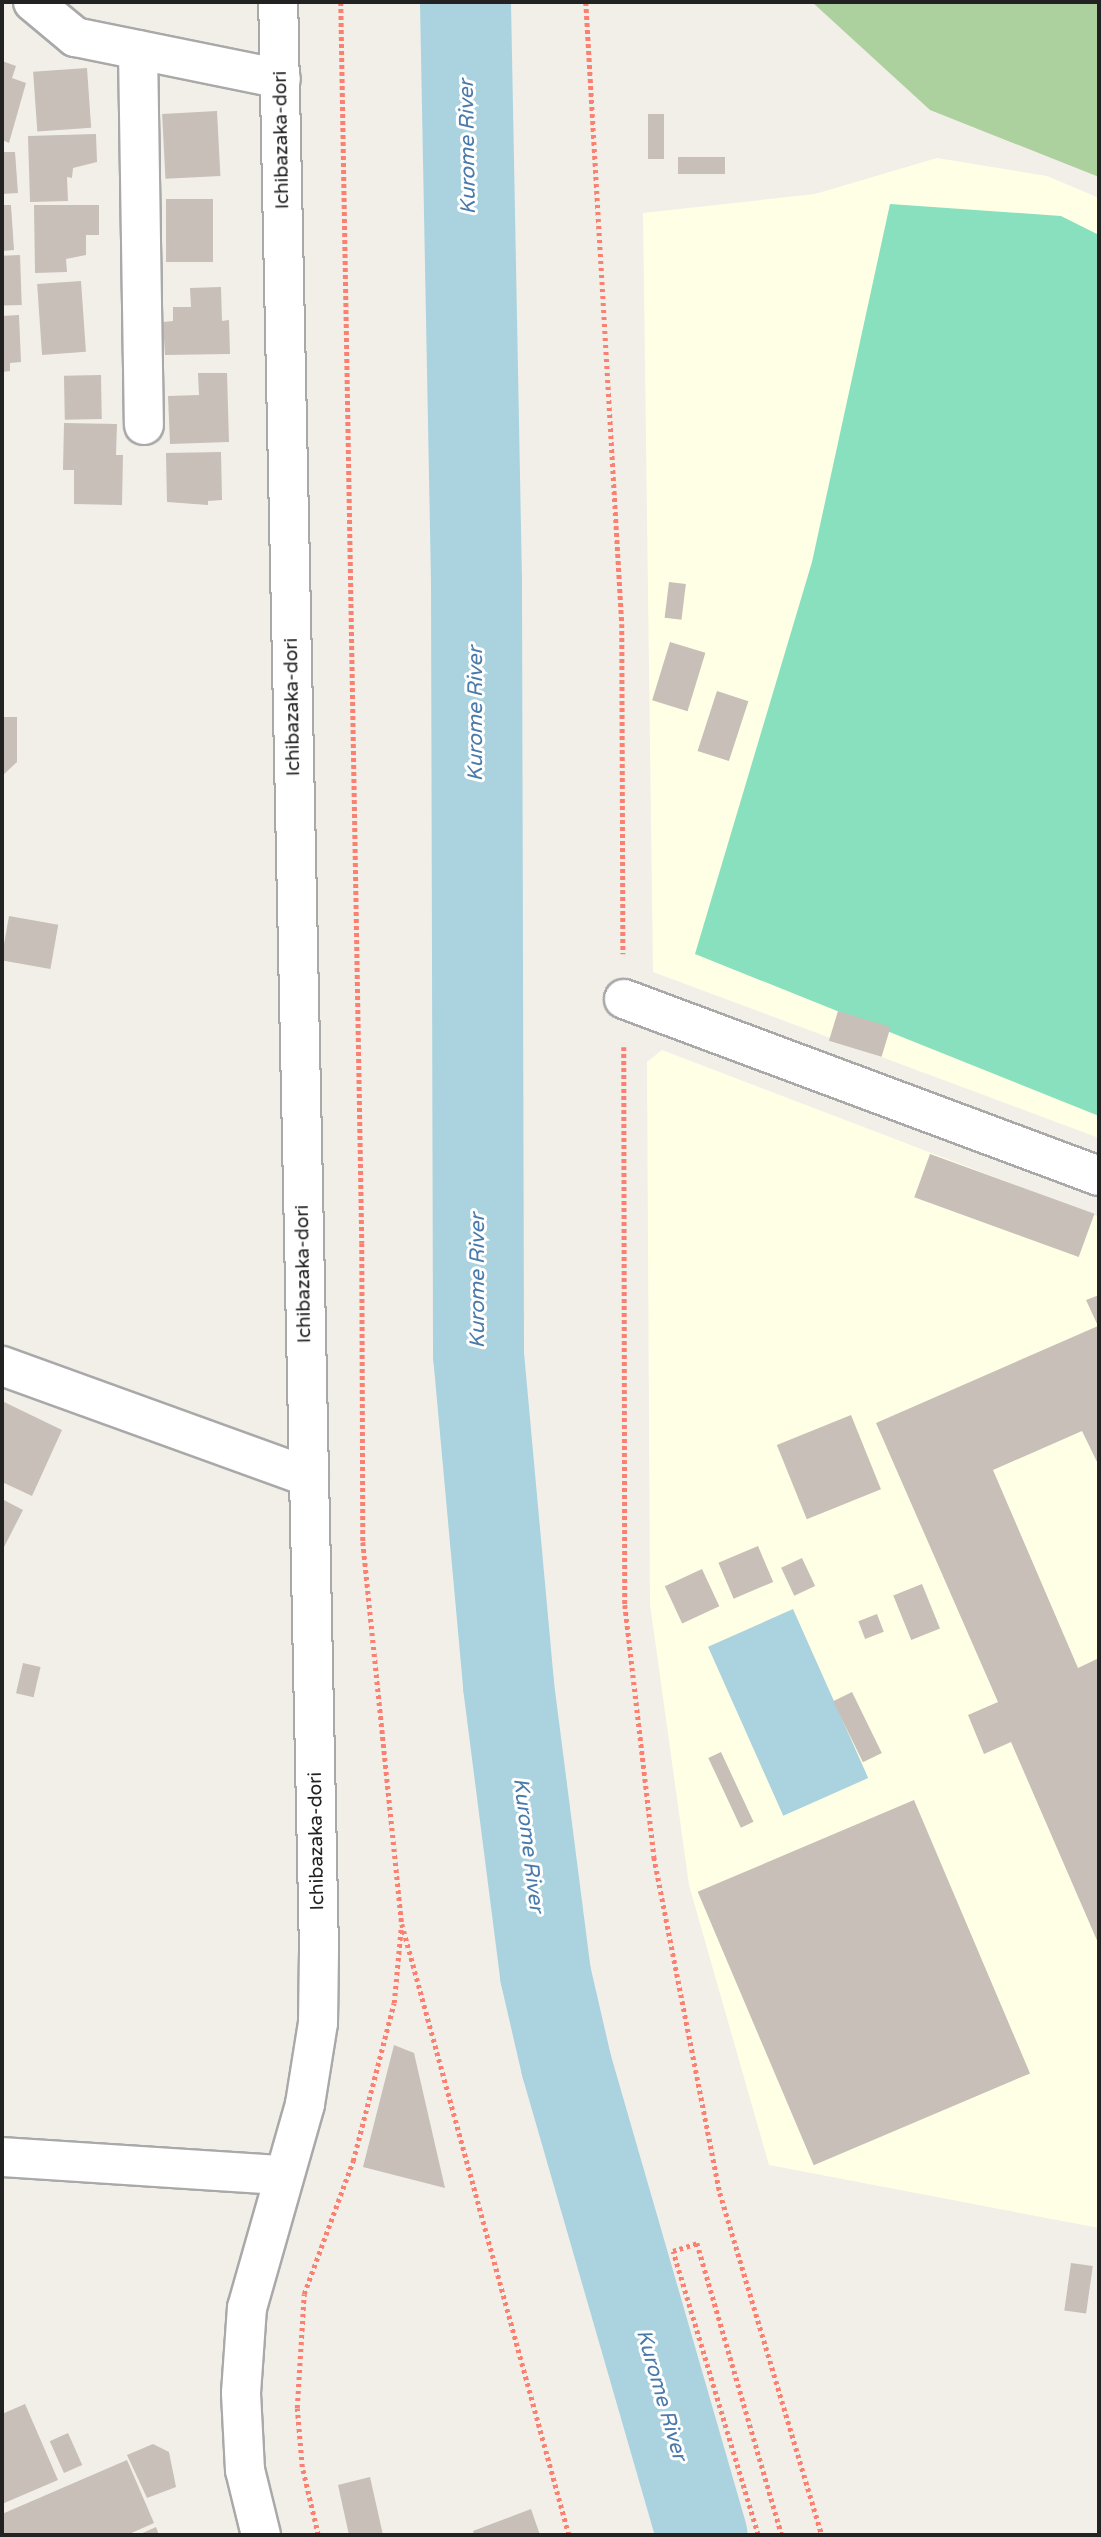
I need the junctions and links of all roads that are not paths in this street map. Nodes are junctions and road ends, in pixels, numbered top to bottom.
1 (33, 2) edge
2 (278, 2) edge
3 (138, 50) junction
4 (281, 79) junction
5 (144, 425) dead end
6 (624, 999) road end
7 (1099, 1176) edge
8 (2, 1366) edge
9 (308, 1478) junction
10 (2, 2157) edge
11 (283, 2175) junction
12 (261, 2535) edge

1 - 3 street
2 - 4 street, Ichibazaka-dori
3 - 4 street
3 - 5 street
4 - 9 street, Ichibazaka-dori
6 - 7 street
8 - 9 street
9 - 11 street, Ichibazaka-dori
10 - 11 street
11 - 12 street, Ichibazaka-dori

